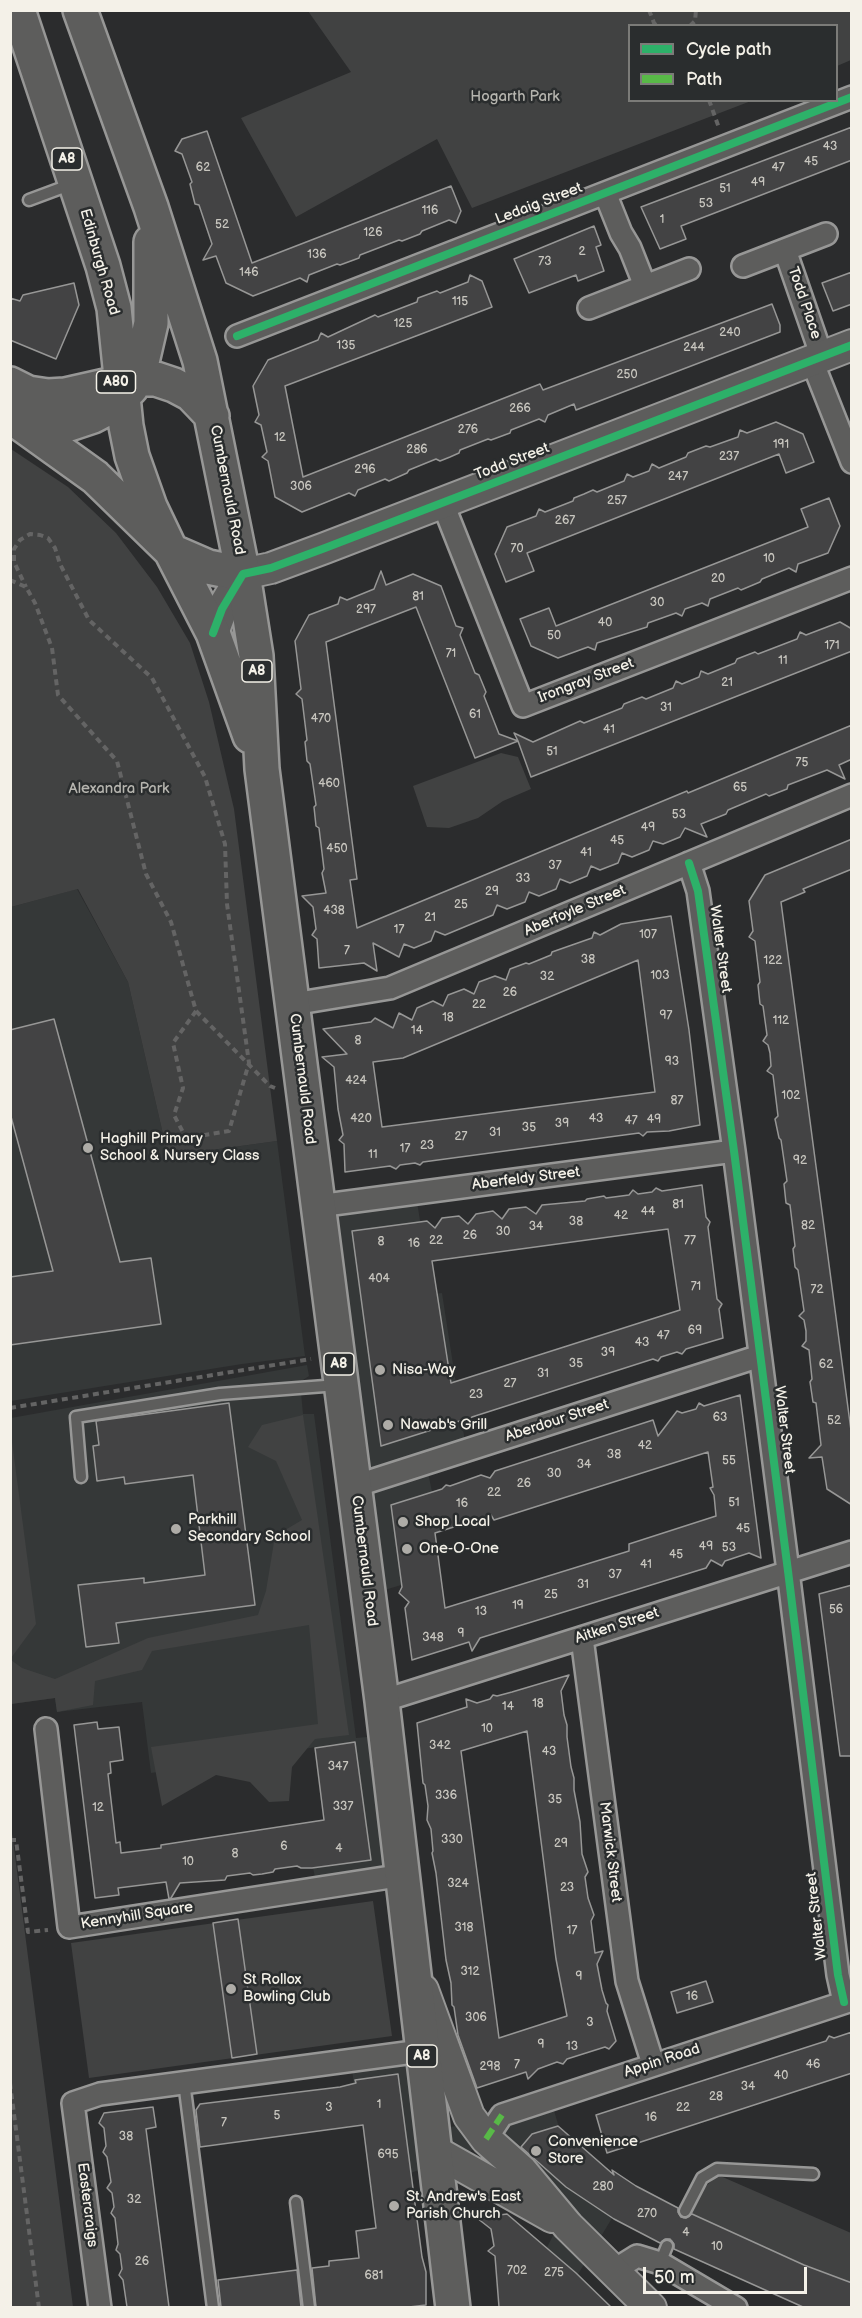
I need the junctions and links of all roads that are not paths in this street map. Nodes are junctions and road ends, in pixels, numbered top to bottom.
1 (18, 10) edge
2 (80, 10) edge
3 (852, 97) edge
4 (75, 183) junction
5 (605, 193) junction
6 (29, 200) dead end
7 (151, 207) junction
8 (826, 234) dead end
9 (785, 250) junction
10 (743, 266) dead end
11 (689, 270) dead end
12 (645, 286) junction
13 (589, 308) dead end
14 (237, 336) dead end
15 (852, 345) edge
16 (817, 359) junction
17 (10, 384) edge
18 (127, 385) junction
19 (213, 416) junction
20 (14, 417) edge
21 (852, 462) edge
22 (443, 504) junction
23 (171, 551) junction
24 (243, 574) junction
25 (852, 578) edge
26 (213, 633) junction
27 (261, 769) junction
28 (852, 795) edge
29 (689, 863) junction
30 (293, 1004) junction
31 (734, 1151) junction
32 (318, 1206) junction
33 (760, 1356) junction
34 (341, 1385) junction
35 (81, 1477) dead end
36 (355, 1486) junction
37 (852, 1552) edge
38 (788, 1571) junction
39 (582, 1638) junction
40 (382, 1701) junction
41 (46, 1729) dead end
42 (403, 1875) junction
43 (412, 1960) junction
44 (848, 2001) edge
45 (422, 2051) junction
46 (653, 2064) junction
47 (184, 2082) junction
48 (494, 2127) junction
49 (435, 2151) junction
50 (813, 2174) dead end
51 (296, 2202) dead end
52 (685, 2211) dead end
53 (568, 2226) junction
54 (613, 2271) junction
55 (100, 2307) edge
56 (213, 2307) edge
57 (309, 2307) edge
58 (453, 2307) edge
59 (651, 2307) edge
60 (736, 2307) edge

1 - 4 main road, Edinburgh Road / A8
2 - 7 main road, A8
3 - 5 street, Ledaig Street
4 - 6 lane
4 - 18 main road, Edinburgh Road / A8
5 - 12 street
5 - 14 street, Ledaig Street
7 - 18 main road, A80
7 - 19 main road, A8
8 - 9 street, Todd Place
9 - 10 street, Todd Place
9 - 16 street, Todd Place
11 - 12 street
12 - 13 street
15 - 16 street, Todd Street
16 - 21 street, Todd Place
16 - 22 street, Todd Street
17 - 18 main road, Cumbernauld Road / A80
18 - 19 main road, Cumbernauld Road / A80
18 - 20 main road, A80
18 - 23 main road, Edinburgh Road / A8
19 - 24 main road, Cumbernauld Road / A8
20 - 23 main road, A80
22 - 24 street, Todd Street
22 - 25 street, Irongray Street
23 - 24 main road
23 - 26 main road, A8
24 - 26 street
24 - 27 main road, Cumbernauld Road / A8
26 - 27 main road, A8
27 - 30 main road, Cumbernauld Road / A8
28 - 29 street, Aberfoyle Street
29 - 30 street, Aberfoyle Street
29 - 31 street, Walter Street
30 - 32 main road, Cumbernauld Road / A8
31 - 32 street, Aberfeldy Street
31 - 33 street, Walter Street
32 - 34 main road, Cumbernauld Road / A8
33 - 36 street, Aberdour Street
33 - 38 street, Walter Street
34 - 35 lane
34 - 36 main road, Cumbernauld Road / A8
36 - 40 main road, Cumbernauld Road / A8
37 - 38 street, Aitken Street
38 - 39 street, Aitken Street
38 - 44 street, Walter Street
39 - 40 street, Aitken Street
39 - 46 street, Marwick Street
40 - 42 main road, Cumbernauld Road / A8
41 - 42 street, Kennyhill Square
42 - 43 main road, Cumbernauld Road / A8
43 - 45 main road, Cumbernauld Road / A8
43 - 48 street, Cumbernauld Road
44 - 46 street, Appin Road
45 - 47 street
45 - 49 main road, Cumbernauld Road / A8
46 - 48 street, Appin Road
47 - 55 street, Eastercraigs
47 - 56 lane
48 - 53 street, Cumbernauld Road
49 - 53 street, Cumbernauld Road
49 - 58 main road, A8
50 - 52 lane
51 - 57 lane
53 - 54 street, Cumbernauld Road
54 - 59 street, Cumbernauld Road
54 - 60 street

